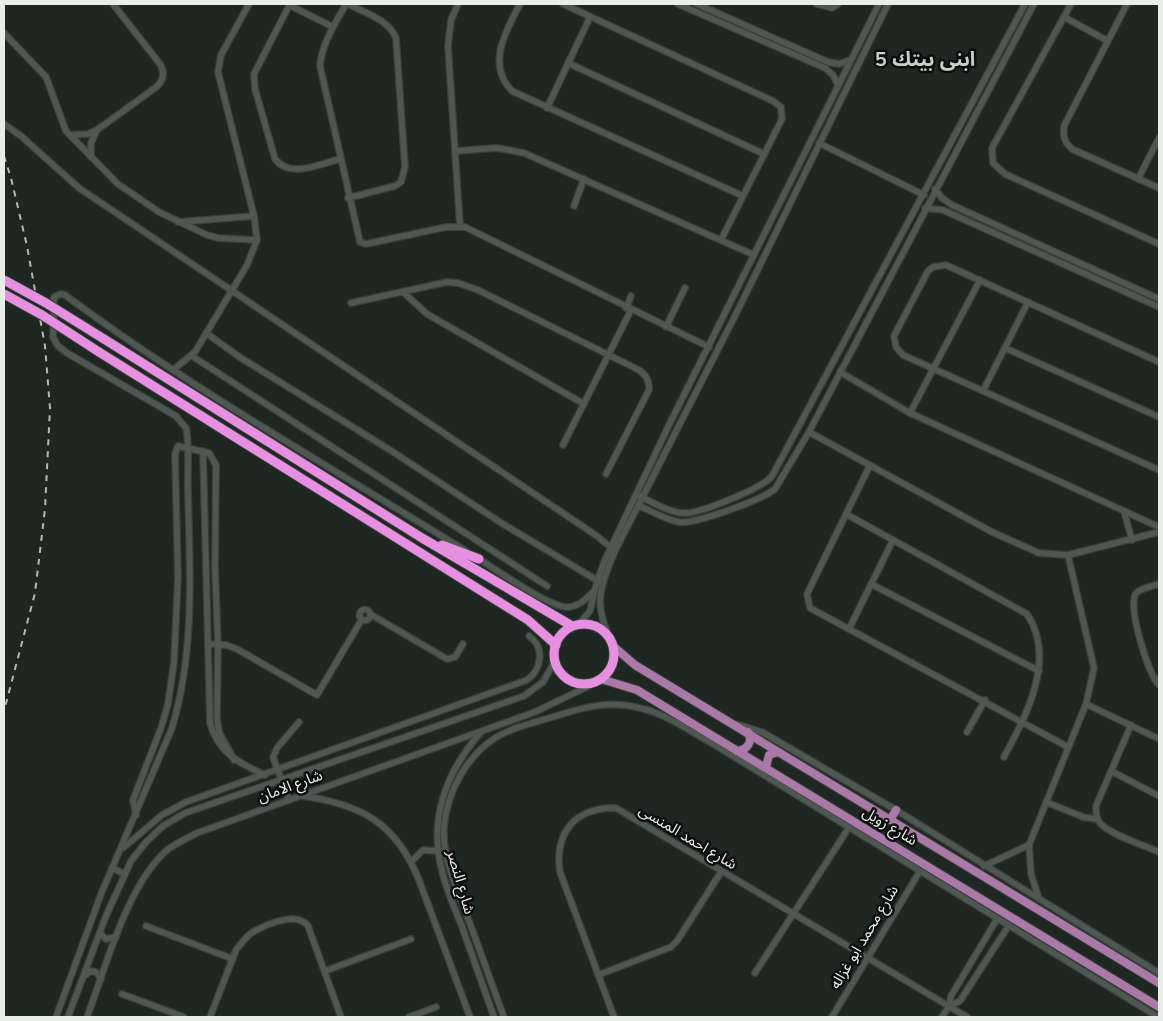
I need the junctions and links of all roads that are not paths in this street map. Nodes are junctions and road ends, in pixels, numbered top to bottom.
1 (113, 4) edge
2 (249, 4) edge
3 (290, 4) edge
4 (347, 4) edge
5 (520, 4) edge
6 (563, 4) edge
7 (678, 4) edge
8 (697, 4) edge
9 (817, 4) edge
10 (838, 4) edge
11 (879, 4) edge
12 (888, 4) edge
13 (1025, 4) edge
14 (1034, 4) edge
15 (1071, 4) edge
16 (1127, 4) edge
17 (455, 5) edge
18 (710, 10) junction
19 (590, 17) junction
20 (707, 17) junction
21 (1064, 17) junction
22 (333, 27) junction
23 (4, 34) edge
24 (768, 35) junction
25 (1108, 41) junction
26 (764, 42) junction
27 (850, 60) junction
28 (828, 62) junction
29 (568, 63) junction
30 (825, 68) junction
31 (838, 85) junction
32 (547, 108) junction
33 (965, 115) junction
34 (973, 118) junction
35 (4, 124) edge
36 (97, 130) junction
37 (70, 135) junction
38 (1159, 138) edge
39 (819, 143) junction
40 (455, 151) junction
41 (764, 154) junction
42 (91, 157) junction
43 (340, 159) junction
44 (584, 179) junction
45 (1138, 179) junction
46 (935, 188) junction
47 (1159, 188) edge
48 (922, 194) junction
49 (743, 196) junction
50 (348, 198) junction
51 (930, 198) junction
52 (952, 205) junction
53 (574, 206) dead end
54 (925, 208) junction
55 (948, 212) junction
56 (254, 216) junction
57 (178, 222) junction
58 (460, 226) junction
59 (257, 240) junction
60 (722, 240) junction
61 (1159, 244) edge
62 (754, 255) junction
63 (4, 280) edge
64 (980, 280) junction
65 (874, 286) junction
66 (684, 288) dead end
67 (882, 290) junction
68 (230, 291) junction
69 (402, 292) junction
70 (4, 294) edge
71 (630, 296) dead end
72 (1159, 298) edge
73 (1028, 302) junction
74 (351, 303) dead end
75 (1159, 307) edge
76 (628, 309) junction
77 (728, 309) junction
78 (736, 314) junction
79 (666, 327) junction
80 (206, 334) junction
81 (709, 347) junction
82 (1005, 348) junction
83 (608, 355) junction
84 (192, 356) junction
85 (1159, 362) edge
86 (934, 369) junction
87 (173, 370) junction
88 (840, 372) junction
89 (982, 390) junction
90 (584, 404) junction
91 (910, 413) junction
92 (1159, 417) edge
93 (809, 432) junction
94 (563, 445) dead end
95 (186, 447) junction
96 (203, 451) junction
97 (870, 465) junction
98 (1159, 470) edge
99 (606, 474) dead end
100 (636, 494) junction
101 (644, 498) junction
102 (729, 499) junction
103 (639, 506) junction
104 (732, 508) junction
105 (1124, 511) junction
106 (846, 514) junction
107 (1159, 527) edge
108 (617, 531) junction
109 (1159, 532) edge
110 (624, 534) junction
111 (422, 538) junction
112 (893, 540) junction
113 (1132, 540) junction
114 (613, 550) junction
115 (1068, 555) junction
116 (479, 559) junction
117 (599, 582) junction
118 (871, 584) junction
119 (1159, 584) edge
120 (547, 586) dead end
121 (595, 590) junction
122 (575, 625) junction
123 (849, 629) junction
124 (529, 636) dead end
125 (609, 636) junction
126 (209, 644) junction
127 (218, 644) junction
128 (463, 644) dead end
129 (176, 645) junction
130 (556, 645) junction
131 (188, 646) junction
132 (613, 646) junction
133 (555, 661) junction
134 (1039, 671) junction
135 (599, 680) junction
136 (1159, 685) edge
137 (985, 700) junction
138 (168, 704) junction
139 (1086, 704) junction
140 (178, 706) junction
141 (1023, 721) junction
142 (299, 722) dead end
143 (736, 724) junction
144 (1131, 725) junction
145 (492, 727) junction
146 (482, 731) junction
147 (748, 732) junction
148 (967, 732) dead end
149 (497, 737) junction
150 (1159, 739) edge
151 (1068, 747) junction
152 (737, 750) junction
153 (778, 752) junction
154 (1004, 757) dead end
155 (234, 760) junction
156 (766, 767) junction
157 (277, 771) junction
158 (1111, 771) junction
159 (265, 775) junction
160 (280, 779) junction
161 (301, 796) junction
162 (1159, 796) edge
163 (289, 800) junction
164 (1046, 802) junction
165 (896, 810) junction
166 (136, 815) junction
167 (1098, 819) junction
168 (890, 820) junction
169 (848, 829) junction
170 (1029, 845) junction
171 (121, 850) junction
172 (438, 850) junction
173 (1159, 852) edge
174 (412, 861) junction
175 (984, 866) junction
176 (112, 868) junction
177 (920, 871) junction
178 (721, 872) junction
179 (124, 874) junction
180 (951, 885) junction
181 (1040, 900) junction
182 (795, 914) junction
183 (997, 919) junction
184 (1009, 925) junction
185 (146, 926) dead end
186 (100, 933) junction
187 (117, 936) junction
188 (411, 939) dead end
189 (1124, 952) junction
190 (866, 957) junction
191 (233, 958) junction
192 (1118, 958) junction
193 (324, 971) junction
194 (756, 972) dead end
195 (1159, 973) edge
196 (1097, 974) junction
197 (598, 975) junction
198 (84, 976) junction
199 (101, 978) junction
200 (1159, 984) edge
201 (122, 994) dead end
202 (949, 1006) junction
203 (436, 1007) dead end
204 (1159, 1007) edge
205 (1148, 1011) junction
206 (56, 1017) edge
207 (68, 1017) edge
208 (87, 1017) edge
209 (184, 1017) edge
210 (210, 1017) edge
211 (341, 1017) edge
212 (409, 1017) edge
213 (470, 1017) edge
214 (494, 1017) edge
215 (504, 1017) edge
216 (614, 1017) edge
217 (832, 1017) edge
218 (942, 1017) edge
219 (967, 1017) edge
220 (1144, 1017) edge
221 (1158, 1017) edge

1 - 36 street
2 - 56 street
3 - 22 street
3 - 43 street
4 - 22 street
4 - 50 street
5 - 32 street
6 - 19 street
7 - 20 street
8 - 18 street
9 - 10 street
11 - 27 street
12 - 39 street
13 - 33 street
14 - 34 street
15 - 21 street
16 - 25 street
17 - 40 street
18 - 20 street
18 - 24 street
19 - 29 street
19 - 41 street
20 - 26 street
21 - 25 street
21 - 61 street
22 - 43 street
23 - 37 street
24 - 26 street
24 - 28 street
25 - 45 street
26 - 30 street
27 - 28 street
27 - 31 street
28 - 30 street
29 - 32 street
29 - 41 street
30 - 31 street
31 - 62 street
32 - 49 street
33 - 34 street
33 - 48 street
34 - 46 street
35 - 68 street
36 - 37 street
36 - 42 street
37 - 42 street
38 - 45 street
39 - 48 street
39 - 78 street
40 - 44 street
40 - 58 street
41 - 49 street
42 - 57 street
43 - 50 street
44 - 53 street
44 - 60 street
45 - 47 street
46 - 51 street
46 - 52 street
48 - 51 street
48 - 65 street
49 - 60 street
50 - 58 street
51 - 54 street
52 - 55 street
52 - 72 street
54 - 55 street
54 - 67 street
55 - 75 street
56 - 57 street
56 - 59 street
57 - 59 street
58 - 76 street
59 - 68 street
60 - 62 street
62 - 77 street
63 - 111 highway, bridge
64 - 73 street
64 - 86 street
64 - 86 street
65 - 67 street
65 - 102 street
66 - 79 street
67 - 88 street
68 - 80 street
68 - 114 street
69 - 74 street
69 - 83 street
69 - 90 street
70 - 130 highway, bridge
71 - 76 street
73 - 82 street
73 - 85 street
76 - 79 street
76 - 83 street
77 - 78 street
77 - 81 street
78 - 101 street
79 - 81 street
80 - 84 street
80 - 117 street
81 - 100 street
82 - 89 street
82 - 92 street
83 - 90 street
83 - 99 street
84 - 87 street
84 - 120 street
86 - 89 street
86 - 91 street
87 - 95 street
87 - 116 street
88 - 91 street
88 - 93 street
89 - 98 street
90 - 94 street
91 - 105 street
93 - 97 street
93 - 104 street
95 - 96 street
95 - 129 street
95 - 131 street
96 - 126 street
96 - 127 street
97 - 106 street
97 - 115 street
100 - 101 street
100 - 108 street
101 - 102 street
101 - 103 street
102 - 104 street
103 - 104 street
103 - 110 street
105 - 107 street
105 - 113 street
106 - 112 street
106 - 123 street
108 - 110 street
108 - 114 street
109 - 113 street
110 - 114 street
111 - 116 highway
111 - 122 highway
112 - 118 street
112 - 134 street
113 - 115 street
114 - 117 street
115 - 139 street
116 - 121 street
117 - 121 street
117 - 125 street
118 - 123 street
118 - 134 street
119 - 136 street
121 - 122 street
122 - 125 highway
122 - 130 highway
123 - 137 street
124 - 157 street
125 - 132 highway
126 - 127 street
126 - 155 street
127 - 128 street
127 - 155 street
129 - 131 street
129 - 138 street
130 - 133 highway
131 - 140 street
132 - 135 highway
132 - 143 main road, شارع زويل
133 - 135 highway
133 - 160 street, شارع الامان
134 - 141 street
135 - 145 street, شارع الامان
135 - 152 main road, شارع زويل
137 - 141 street
137 - 148 street
138 - 140 street
138 - 166 street
139 - 144 street
139 - 151 street
140 - 166 street
141 - 151 street
141 - 154 street
142 - 157 street
143 - 147 main road, شارع زويل
143 - 165 street
144 - 150 street
144 - 158 street
145 - 146 street, شارع الامان
145 - 149 street
146 - 161 street, شارع الامان
146 - 172 street, شارع النصر
147 - 152 main road
147 - 153 main road, شارع زويل
149 - 169 street
149 - 215 street
151 - 164 street
152 - 156 main road, شارع زويل
153 - 156 main road
153 - 168 main road, شارع زويل
155 - 159 street
156 - 180 main road, شارع زويل
157 - 159 street
157 - 160 street
158 - 162 street
158 - 167 street
159 - 171 street
160 - 163 street
160 - 179 street, شارع الامان
161 - 163 street, شارع الامان
161 - 174 street
163 - 187 street, شارع الامان
164 - 167 street
164 - 170 street
165 - 168 main road
165 - 175 street
166 - 171 street
167 - 173 street
168 - 192 main road, شارع زويل
169 - 177 street
169 - 182 street
170 - 175 street
170 - 181 street
171 - 176 street
172 - 174 street
172 - 214 street, شارع النصر
174 - 213 street
175 - 181 street
176 - 179 street
176 - 206 street
177 - 180 street
177 - 190 street, شارع محمد ابو غزاله
178 - 182 street, شارع احمد المنسى
178 - 197 street
178 - 197 street, شارع احمد المنسى
179 - 186 street, شارع الامان
180 - 183 street
180 - 196 main road, شارع زويل
181 - 189 street
182 - 190 street, شارع احمد المنسى
182 - 194 street
183 - 184 street
183 - 202 street
184 - 196 street
184 - 202 street
185 - 191 street
186 - 187 street
186 - 198 street, شارع الامان
187 - 199 street, شارع الامان
188 - 193 street
189 - 192 main road
189 - 195 street
190 - 202 street, شارع احمد المنسى
190 - 217 street, شارع محمد ابو غزاله
191 - 193 street
191 - 210 street
192 - 200 main road, شارع زويل
193 - 211 street
196 - 204 main road, شارع زويل
196 - 205 street
197 - 216 street, شارع احمد المنسى
198 - 199 street
198 - 207 street, شارع الامان
199 - 208 street, شارع الامان
201 - 209 street
202 - 218 street
202 - 219 street, شارع احمد المنسى
203 - 212 street
205 - 220 street
205 - 221 street

